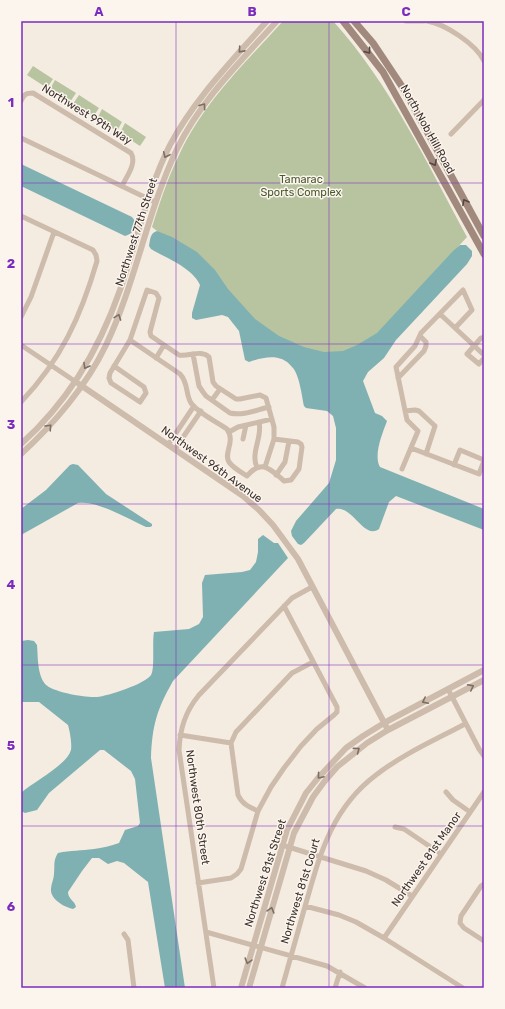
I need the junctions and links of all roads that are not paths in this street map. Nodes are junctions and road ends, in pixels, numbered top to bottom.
1 (267, 21) edge
2 (277, 21) edge
3 (343, 21) edge
4 (354, 21) edge
5 (406, 21) edge
6 (425, 21) edge
7 (484, 60) edge
8 (484, 100) edge
9 (21, 101) edge
10 (451, 134) dead end
11 (21, 138) edge
12 (122, 186) junction
13 (148, 198) junction
14 (155, 202) junction
15 (21, 216) edge
16 (54, 232) junction
17 (484, 236) edge
18 (484, 254) edge
19 (440, 314) junction
20 (21, 317) edge
21 (455, 328) junction
22 (420, 336) junction
23 (484, 337) edge
24 (130, 340) junction
25 (21, 345) edge
26 (164, 345) junction
27 (474, 346) junction
28 (194, 354) junction
29 (484, 355) edge
30 (156, 358) junction
31 (484, 358) edge
32 (51, 366) junction
33 (114, 366) junction
34 (398, 378) junction
35 (79, 384) junction
36 (220, 389) junction
37 (212, 400) junction
38 (21, 402) edge
39 (194, 406) junction
40 (269, 407) junction
41 (405, 410) junction
42 (201, 411) junction
43 (272, 419) junction
44 (185, 420) junction
45 (259, 422) junction
46 (191, 425) junction
47 (246, 425) junction
48 (229, 432) junction
49 (274, 438) junction
50 (243, 439) dead end
51 (289, 441) junction
52 (21, 444) edge
53 (168, 445) junction
54 (411, 448) junction
55 (175, 449) junction
56 (21, 454) edge
57 (426, 454) junction
58 (484, 460) edge
59 (454, 465) junction
60 (265, 467) junction
61 (257, 468) junction
62 (402, 469) dead end
63 (276, 475) junction
64 (312, 587) junction
65 (284, 606) junction
66 (313, 662) junction
67 (484, 670) edge
68 (484, 680) edge
69 (448, 689) junction
70 (452, 697) junction
71 (384, 722) junction
72 (465, 724) junction
73 (388, 730) junction
74 (180, 735) junction
75 (231, 743) junction
76 (484, 756) edge
77 (446, 792) dead end
78 (484, 792) edge
79 (258, 811) junction
80 (470, 812) junction
81 (395, 827) dead end
82 (282, 846) junction
83 (290, 848) junction
84 (441, 854) junction
85 (319, 856) junction
86 (198, 883) junction
87 (484, 884) edge
88 (412, 896) junction
89 (305, 906) junction
90 (206, 932) junction
91 (124, 934) dead end
92 (384, 938) junction
93 (484, 941) edge
94 (253, 945) junction
95 (260, 947) junction
96 (291, 955) junction
97 (340, 972) junction
98 (134, 988) edge
99 (214, 988) edge
100 (241, 988) edge
101 (248, 988) edge
102 (282, 988) edge
103 (335, 988) edge
104 (365, 988) edge
105 (463, 988) edge

1 -> 13 street, Northwest 77th Street
14 -> 2 street, Northwest 77th Street
3 -> 18 main road, North Nob Hill Road
17 -> 4 main road, North Nob Hill Road
5 - 6 street
6 - 7 street
8 - 10 street
9 - 12 street, Northwest 99th Way
11 - 12 street
12 - 13 street
13 - 14 street
13 -> 35 street, Northwest 77th Street
35 -> 14 street, Northwest 77th Street
15 - 16 street
16 - 20 street
16 - 32 street
19 - 21 street
19 - 21 street
19 - 22 street
21 - 27 street
22 - 34 street
22 - 34 street
23 - 27 street
24 - 26 street
24 - 30 street
24 - 33 street
25 - 32 street, Northwest 96th Avenue
26 - 28 street
26 - 30 street
27 - 29 street
27 - 31 street
28 - 36 street
28 - 37 street
30 - 39 street
32 - 35 street, Northwest 96th Avenue
32 - 38 street
33 - 33 street
34 - 41 street
35 - 52 street, Northwest 77th Street
35 - 53 street, Northwest 96th Avenue
56 -> 35 street, Northwest 77th Street
36 - 37 street
36 - 40 street
37 - 40 street
39 - 42 street
39 - 44 street
40 - 43 street
41 - 54 street
41 - 57 street
42 - 46 street
42 - 48 street
43 - 45 street
43 - 49 street
44 - 46 street
44 - 53 street
45 - 47 street
45 - 61 street
46 - 55 street
47 - 48 street
47 - 50 street
48 - 61 street
49 - 51 street
49 - 60 street
51 - 63 street
51 - 63 street
53 - 55 street, Northwest 96th Avenue
54 - 57 street
54 - 62 street
55 - 64 street, Northwest 96th Avenue
57 - 59 street
58 - 59 street
58 - 59 street
60 - 61 street
60 - 63 street
64 - 65 street, Northwest 80th Street
64 - 71 street, Northwest 96th Avenue
65 - 66 street
65 - 74 street, Northwest 80th Street
66 - 75 street
66 - 79 street
67 - 69 street, Northwest 81st Street
70 -> 68 street, Northwest 81st Street
69 - 70 street
69 -> 71 street, Northwest 81st Street
70 - 72 street
70 - 73 street, Northwest 81st Street
71 - 73 street, Northwest 96th Avenue
71 -> 82 street, Northwest 81st Street
72 - 76 street
72 - 85 street, Northwest 81st Court
83 -> 73 street, Northwest 81st Street
74 - 75 street
74 - 86 street, Northwest 80th Street
75 - 79 street
77 - 80 street
78 - 80 street, Northwest 81st Manor
79 - 86 street
80 - 84 street, Northwest 81st Manor
81 - 84 street
82 - 83 street
82 - 94 street, Northwest 81st Street
83 - 85 street
95 -> 83 street, Northwest 81st Street
84 - 88 street, Northwest 81st Manor
85 - 88 street
85 - 89 street, Northwest 81st Court
86 - 90 street, Northwest 80th Street
87 - 93 street
88 - 92 street, Northwest 81st Manor
89 - 92 street
89 - 96 street, Northwest 81st Court
90 - 94 street
90 - 99 street, Northwest 80th Street
91 - 98 street
92 - 105 street
94 - 95 street
94 -> 100 street, Northwest 81st Street
95 - 96 street
95 - 101 street, Northwest 81st Street
96 - 97 street
96 - 102 street, Northwest 81st Court
97 - 103 street
97 - 104 street

